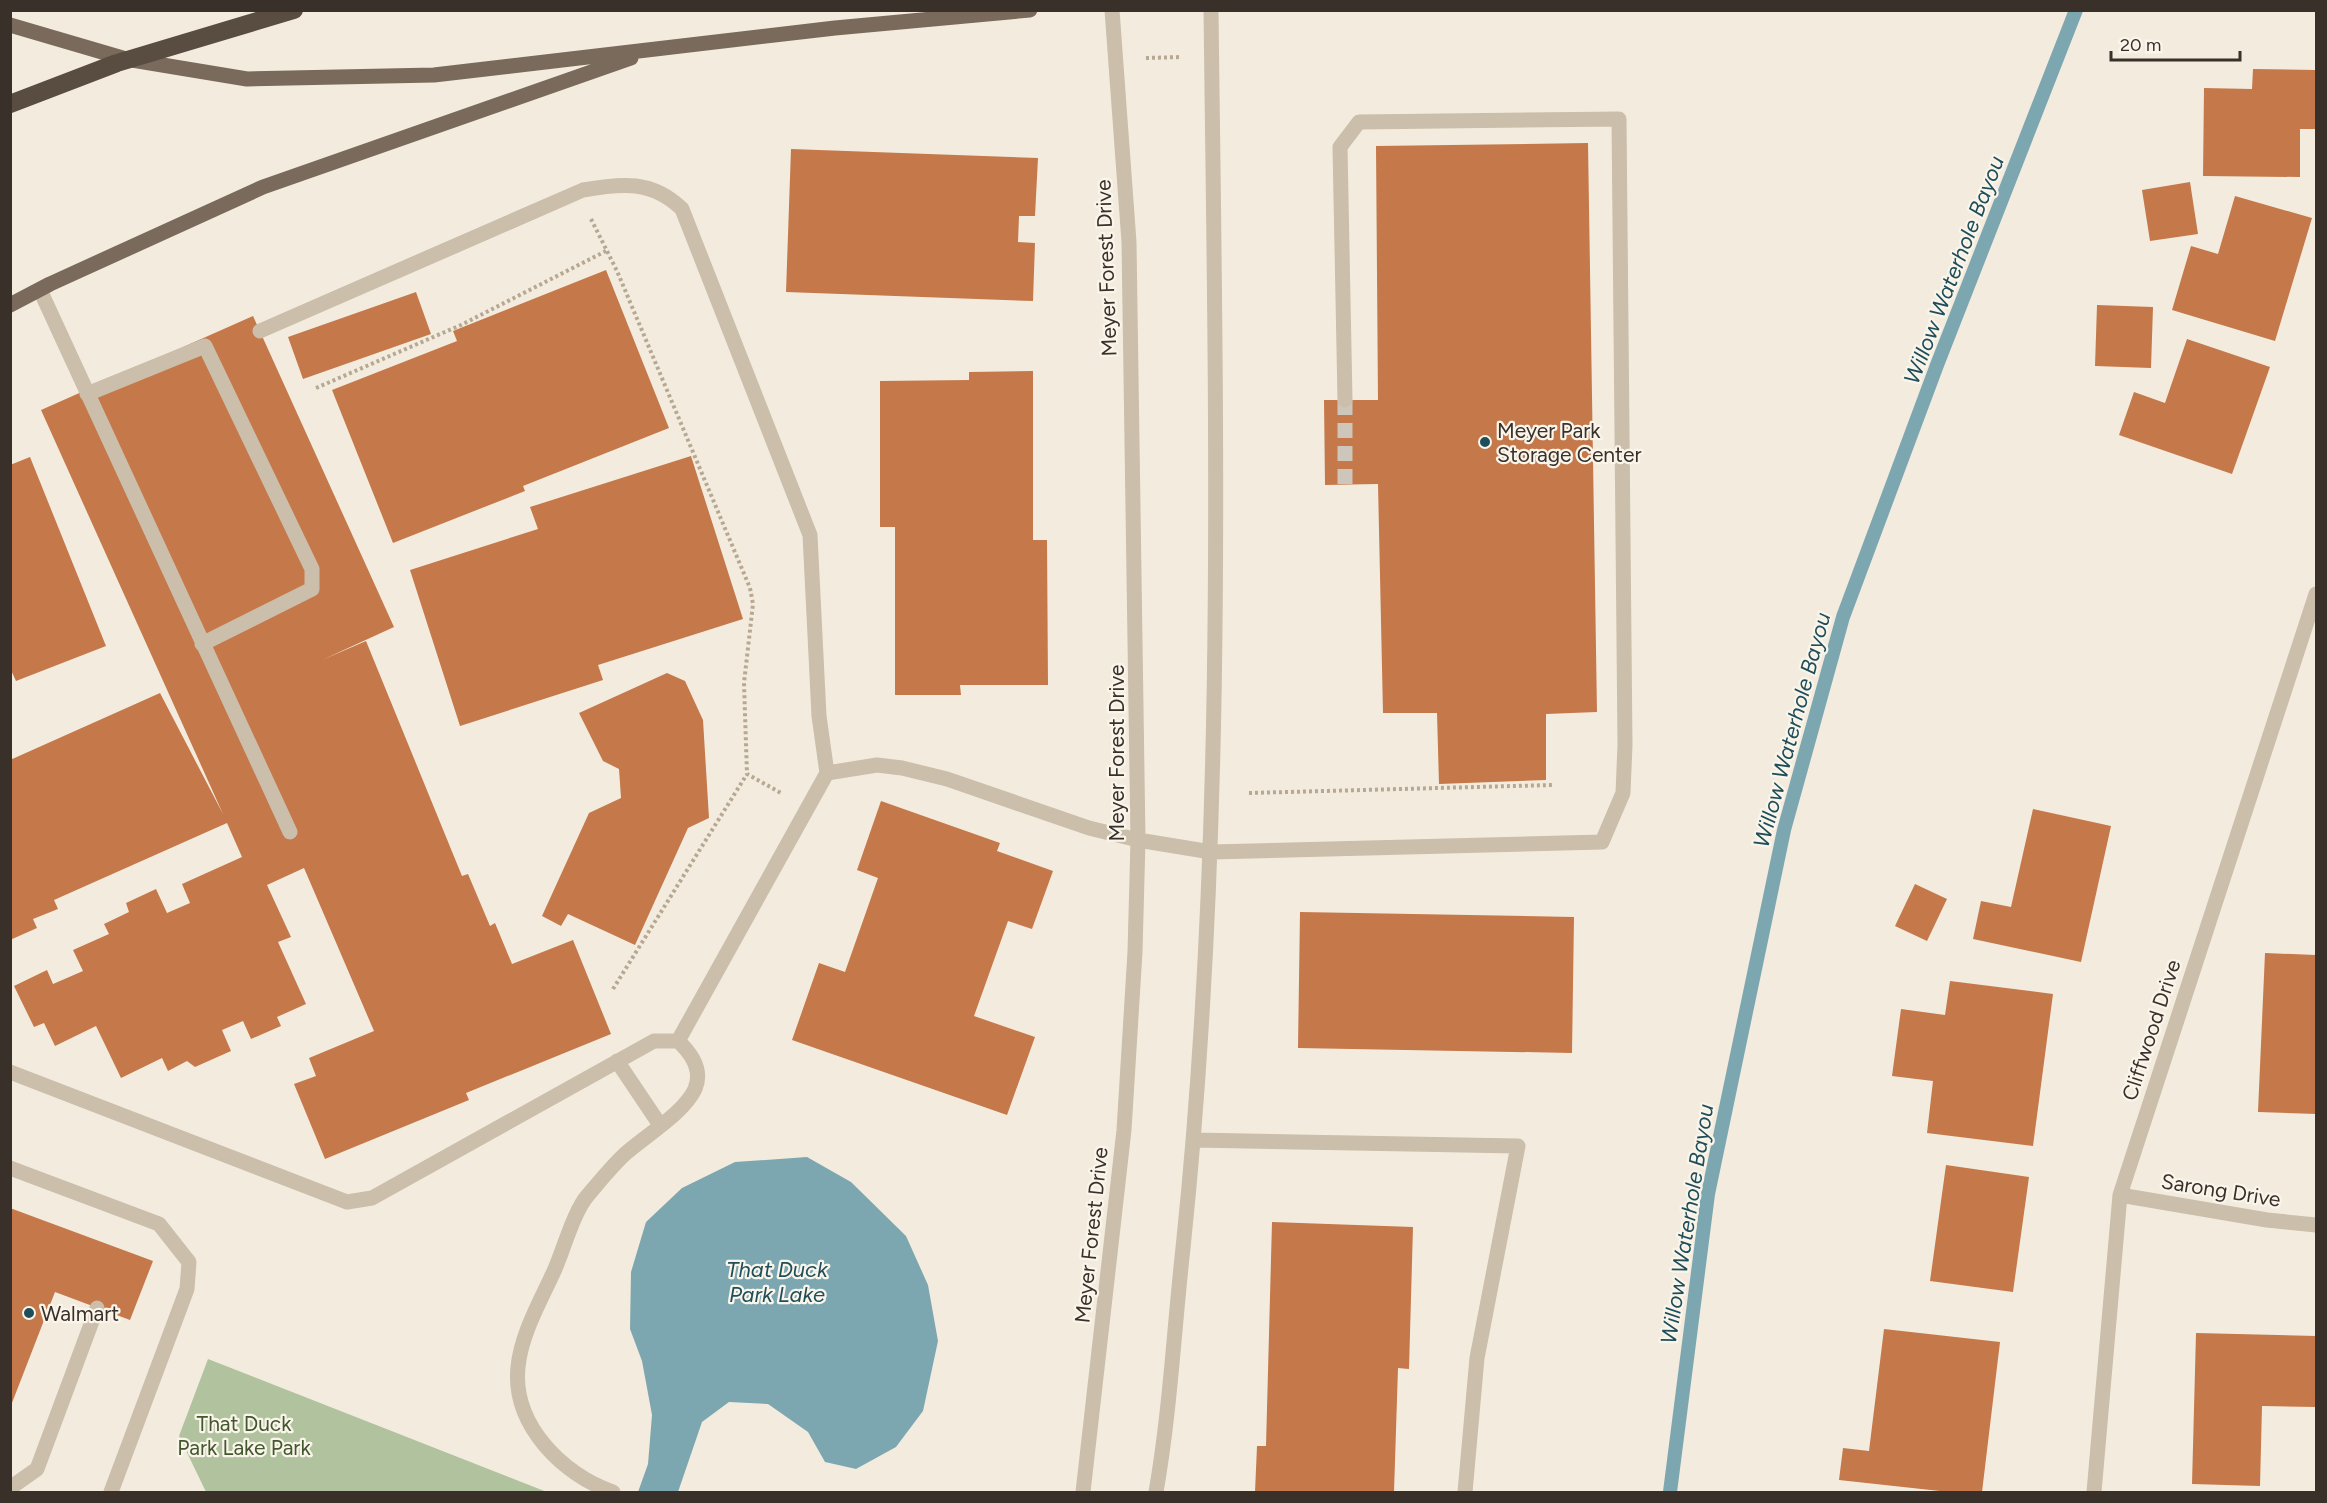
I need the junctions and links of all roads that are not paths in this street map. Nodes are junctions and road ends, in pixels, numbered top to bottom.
1 (294, 10) edge
2 (1030, 10) edge
3 (1112, 10) edge
4 (1212, 10) edge
5 (10, 25) edge
6 (658, 49) junction
7 (10, 104) edge
8 (40, 290) junction
9 (10, 305) edge
10 (260, 331) dead end
11 (87, 394) junction
12 (1345, 400) tunnel mouth
13 (2316, 594) edge
14 (202, 644) junction
15 (827, 773) junction
16 (290, 832) dead end
17 (1138, 840) junction
18 (1211, 852) junction
19 (678, 1041) junction
20 (617, 1061) junction
21 (10, 1072) edge
22 (660, 1125) junction
23 (1194, 1140) junction
24 (10, 1168) edge
25 (2120, 1195) junction
26 (2316, 1225) edge
27 (97, 1308) dead end
28 (10, 1488) edge
29 (609, 1491) edge
30 (111, 1492) edge
31 (1083, 1492) edge
32 (1156, 1492) edge
33 (1465, 1492) edge
34 (2094, 1492) edge

1 - 7 highway, bridge
2 - 6 main road
3 - 17 street, Meyer Forest Drive
4 - 18 street
5 - 6 main road
6 - 8 main road
8 - 9 main road
8 - 11 street
10 - 15 street
11 - 14 street
11 - 14 street
12 - 18 street
13 - 25 street, Cliffwood Drive
14 - 16 street
15 - 17 street
15 - 19 street
17 - 18 street
17 - 31 street, Meyer Forest Drive
18 - 23 street
19 - 20 street
19 - 22 street
20 - 21 street
20 - 22 street
22 - 29 street
23 - 32 street
23 - 33 street
24 - 30 street
25 - 26 street, Sarong Drive
25 - 34 street, Cliffwood Drive
27 - 28 street

